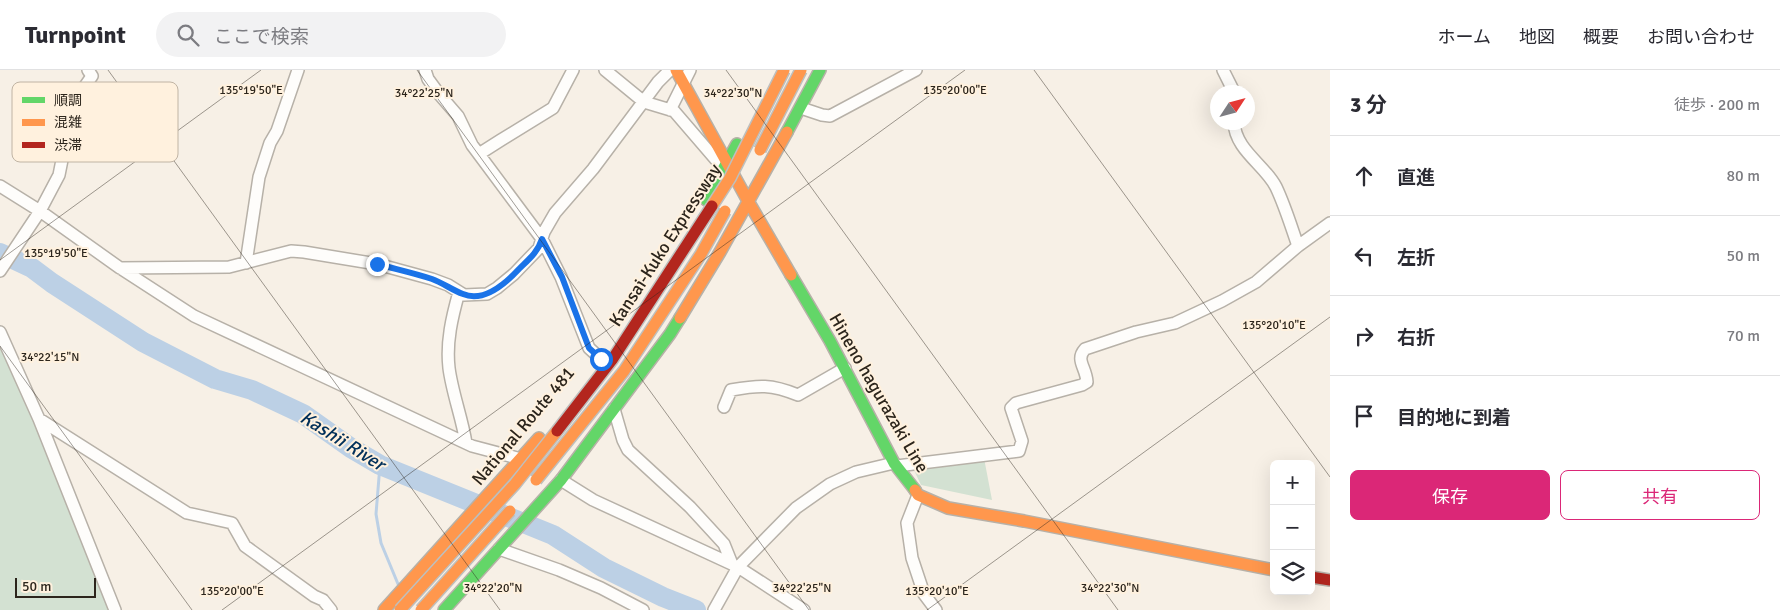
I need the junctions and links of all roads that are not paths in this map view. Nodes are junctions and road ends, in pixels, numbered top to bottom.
1 (298, 70) edge
2 (425, 70) edge
3 (573, 70) edge
4 (605, 70) edge
5 (670, 70) edge
6 (676, 70) edge
7 (690, 70) edge
8 (777, 70) edge
9 (784, 70) edge
10 (801, 70) edge
11 (820, 70) edge
12 (916, 70) edge
13 (1223, 70) edge
14 (683, 83) junction
15 (1230, 85) edge
16 (644, 102) junction
17 (801, 108) junction
18 (670, 110) junction
19 (1236, 130) edge
20 (479, 154) junction
21 (62, 162) edge
22 (725, 164) junction
23 (0, 186) edge
24 (748, 201) junction
25 (40, 211) junction
26 (1330, 223) edge
27 (542, 239) junction
28 (1298, 246) junction
29 (246, 262) junction
30 (120, 268) junction
31 (0, 271) edge
32 (458, 292) junction
33 (0, 332) edge
34 (601, 359) junction
35 (844, 368) junction
36 (724, 407) dead end
37 (614, 409) junction
38 (39, 419) junction
39 (466, 443) junction
40 (521, 459) junction
41 (896, 464) junction
42 (562, 480) junction
43 (531, 486) dead end
44 (918, 495) junction
45 (519, 500) dead end
46 (499, 549) junction
47 (735, 565) junction
48 (1270, 569) edge
49 (1315, 578) edge
50 (1330, 580) edge
51 (115, 610) edge
52 (332, 610) edge
53 (384, 610) edge
54 (400, 610) edge
55 (421, 610) edge
56 (444, 610) edge
57 (642, 610) edge
58 (714, 610) edge
59 (804, 610) edge
60 (936, 610) edge

1 - 29 street
2 - 20 street
3 - 20 street
4 - 16 street
5 - 16 street
6 - 14 main road, Hineno hagurazaki Line
7 - 14 street
8 - 22 main road, National Route 481
9 - 54 main road, Kansai-Kuko Expressway, bridge
10 - 43 main road, Kansai-Kuko Expressway, bridge
11 - 17 main road
12 - 17 street
13 - 15 street
14 - 18 street
14 - 22 main road, Hineno hagurazaki Line
16 - 18 street
16 - 27 street
17 - 24 main road
18 - 22 street
19 - 28 street
20 - 27 street
21 - 25 street
22 - 24 main road, Hineno hagurazaki Line
22 - 34 main road, National Route 481
23 - 25 street
24 - 35 main road, Hineno hagurazaki Line
24 - 37 main road
25 - 30 street
25 - 31 street
26 - 28 street
27 - 32 street
27 - 34 street
28 - 41 street
29 - 30 street
29 - 32 street
30 - 39 street
32 - 39 street
33 - 38 street
34 - 40 main road, National Route 481
35 - 36 street
35 - 41 main road, Hineno hagurazaki Line
37 - 42 main road
37 - 47 street
38 - 51 street
38 - 52 street
39 - 40 street
40 - 53 main road, National Route 481
41 - 44 main road, Hineno hagurazaki Line
41 - 47 street
42 - 46 main road
42 - 47 street
44 - 48 main road, Hineno hagurazaki Line
44 - 60 street
45 - 55 main road, bridge
46 - 56 main road
46 - 57 street
47 - 58 street
47 - 59 street
49 - 50 main road

